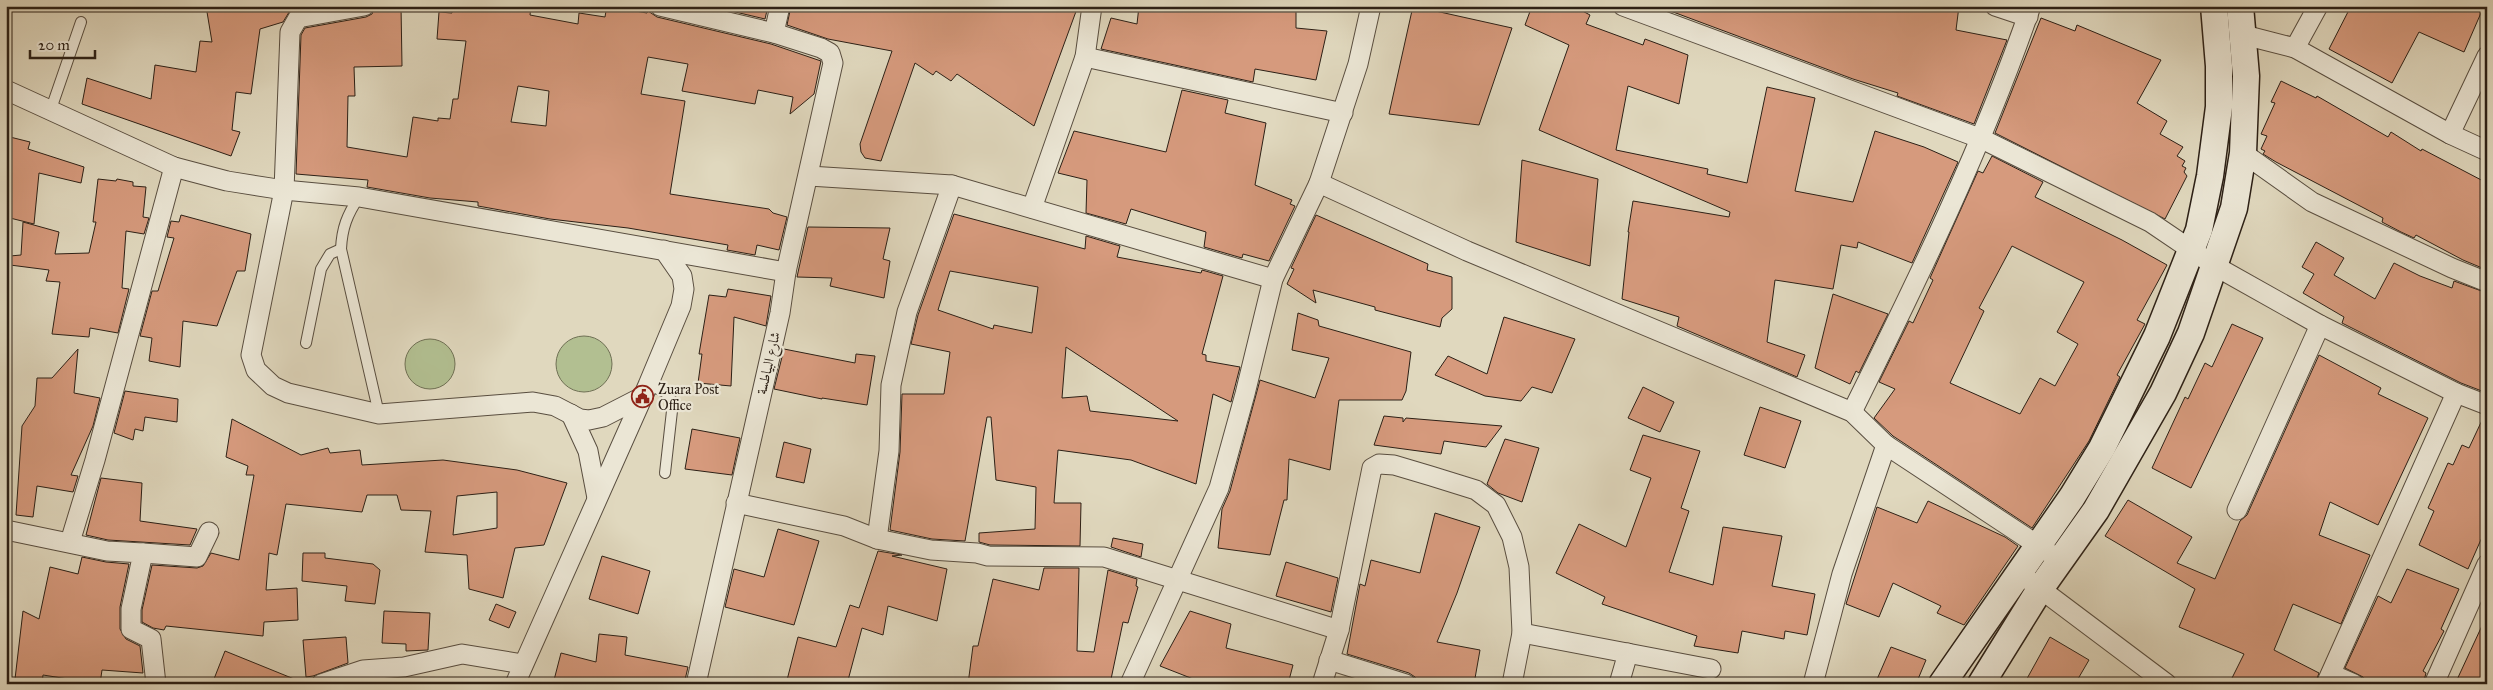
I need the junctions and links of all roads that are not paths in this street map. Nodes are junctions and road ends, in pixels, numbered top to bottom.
1 (364, 6) edge
2 (660, 6) edge
3 (780, 6) edge
4 (1092, 6) edge
5 (1370, 6) edge
6 (1623, 6) edge
7 (1995, 6) edge
8 (2214, 6) edge
9 (2240, 6) edge
10 (2318, 6) edge
11 (2029, 12) edge
12 (81, 22) dead end
13 (774, 32) junction
14 (2244, 35) junction
15 (2295, 48) junction
16 (1085, 56) junction
17 (2487, 56) edge
18 (6, 90) edge
19 (51, 109) junction
20 (1343, 113) junction
21 (2450, 134) junction
22 (1982, 139) junction
23 (2487, 151) edge
24 (2243, 153) junction
25 (174, 167) junction
26 (809, 176) junction
27 (1319, 183) junction
28 (952, 185) junction
29 (284, 190) junction
30 (359, 198) junction
31 (1032, 208) junction
32 (341, 250) junction
33 (664, 250) junction
34 (2192, 250) junction
35 (2215, 266) junction
36 (786, 272) junction
37 (1273, 279) junction
38 (2487, 282) edge
39 (2320, 325) junction
40 (306, 343) dead end
41 (645, 391) junction
42 (2456, 393) junction
43 (2487, 405) edge
44 (1852, 412) junction
45 (379, 414) junction
46 (571, 414) junction
47 (1886, 445) junction
48 (665, 472) dead end
49 (597, 498) junction
50 (736, 503) junction
51 (2237, 510) dead end
52 (6, 530) edge
53 (209, 532) dead end
54 (877, 539) junction
55 (70, 542) junction
56 (2038, 545) junction
57 (144, 553) junction
58 (2060, 560) junction
59 (2487, 564) edge
60 (2019, 573) junction
61 (1177, 578) junction
62 (2040, 589) junction
63 (1339, 630) junction
64 (1522, 633) junction
65 (1628, 653) junction
66 (1329, 660) junction
67 (523, 664) junction
68 (1711, 669) dead end
69 (2329, 679) edge
70 (156, 684) edge
71 (320, 684) edge
72 (515, 684) edge
73 (696, 684) edge
74 (1130, 684) edge
75 (1322, 684) edge
76 (1406, 684) edge
77 (1512, 684) edge
78 (1619, 684) edge
79 (1813, 684) edge
80 (1942, 684) edge
81 (1981, 684) edge
82 (2167, 684) edge
83 (2354, 684) edge
84 (2434, 684) edge

1 - 29 street
2 - 13 street
3 - 13 street
4 - 16 street
5 - 20 street
6 - 22 street
7 - 11 street
8 - 34 street
9 - 14 street
10 - 15 street
11 - 22 street
12 - 19 lane
13 - 26 street, شارع البياطسة
14 - 15 street
14 - 24 street
15 - 21 street
16 - 20 street
16 - 31 street
17 - 21 street
18 - 19 street
19 - 25 street
20 - 27 street
21 - 23 street
22 - 34 street
22 - 44 street
24 - 35 street
24 - 38 street
25 - 29 street
25 - 55 street
26 - 28 street
26 - 36 street, شارع البياطسة
27 - 37 street
27 - 44 street
28 - 31 street
28 - 54 street
29 - 30 street
29 - 45 street
30 - 32 lane
30 - 33 street
31 - 37 street
32 - 40 lane
32 - 45 lane
33 - 36 street
33 - 41 street
34 - 35 street
34 - 56 street
35 - 39 street
35 - 58 street
36 - 50 street, شارع البياطسة
37 - 61 street
39 - 42 street
39 - 51 street
41 - 46 street
41 - 48 lane
41 - 49 street
42 - 43 street
42 - 69 street
44 - 47 street
45 - 46 street
46 - 49 street
47 - 56 street
47 - 79 street
49 - 67 street
50 - 54 street
50 - 73 street, شارع البياطسة
52 - 55 street
53 - 57 street
54 - 61 street
55 - 57 street
56 - 58 street
56 - 60 street
57 - 70 street
58 - 62 street
59 - 84 street
60 - 62 street
60 - 80 street
61 - 63 street
61 - 74 street
62 - 81 street
62 - 82 street
63 - 64 street
63 - 66 street
64 - 65 street
64 - 77 street
65 - 68 street
65 - 78 street
66 - 75 street
66 - 76 street
67 - 71 street
67 - 72 street
69 - 83 street

